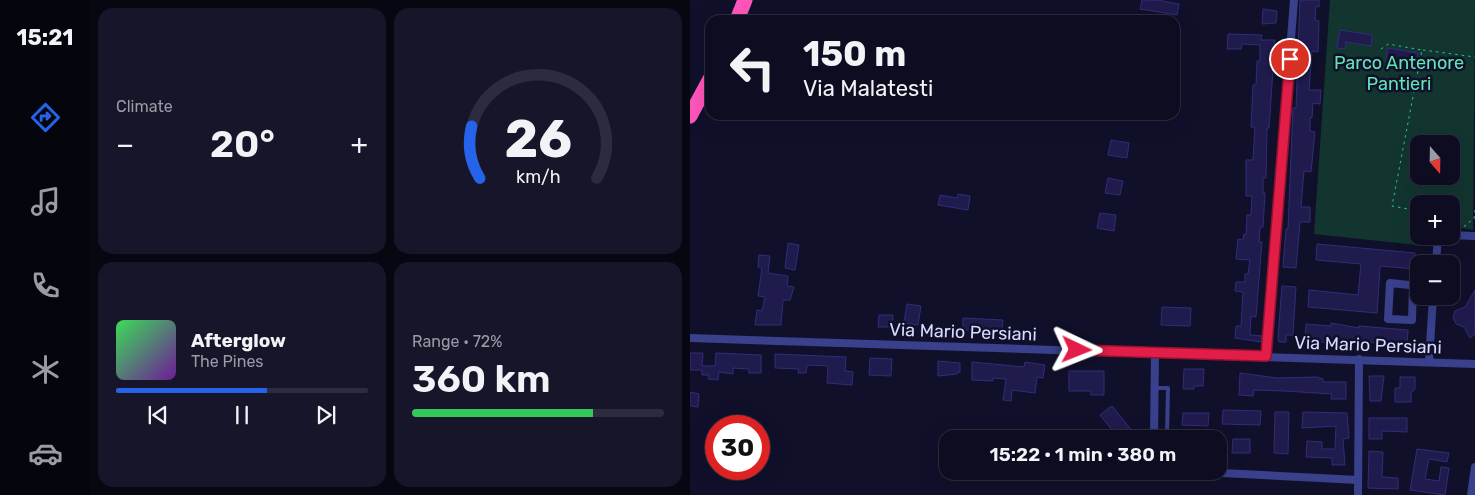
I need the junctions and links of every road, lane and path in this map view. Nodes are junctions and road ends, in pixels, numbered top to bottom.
1 (745, 0) edge
2 (1294, 0) edge
3 (739, 15) edge
4 (1381, 49) dead end
5 (1422, 50) junction
6 (1475, 57) edge
7 (705, 88) edge
8 (690, 116) edge
9 (1410, 209) edge
10 (1475, 210) edge
11 (1460, 236) edge
12 (1464, 236) junction
13 (1473, 236) dead end
14 (1416, 286) edge
15 (1432, 305) edge
16 (690, 338) edge
17 (1154, 353) junction
18 (1266, 356) junction
19 (1359, 359) junction
20 (1429, 362) junction
21 (1475, 364) edge
22 (1154, 388) junction
23 (1154, 430) edge
24 (1167, 430) edge
25 (1475, 467) edge
26 (1227, 473) edge
27 (1358, 480) junction
28 (1474, 483) edge
29 (1358, 495) edge
30 (1471, 495) edge

1 - 3 highway
2 - 18 street
4 - 5 path
5 - 6 path
5 - 9 path
7 - 8 highway
10 - 12 path
11 - 12 street
12 - 13 street
14 - 14 street
15 - 20 street
16 - 17 street, Via Mario Persiani
17 - 18 street, Via Mario Persiani
17 - 22 street
18 - 19 street, Via Mario Persiani
19 - 20 street, Via Mario Persiani
19 - 27 street
20 - 21 street, Via Mario Persiani
22 - 23 street
22 - 24 lane
25 - 28 street
26 - 27 street
27 - 29 street
28 - 30 street

